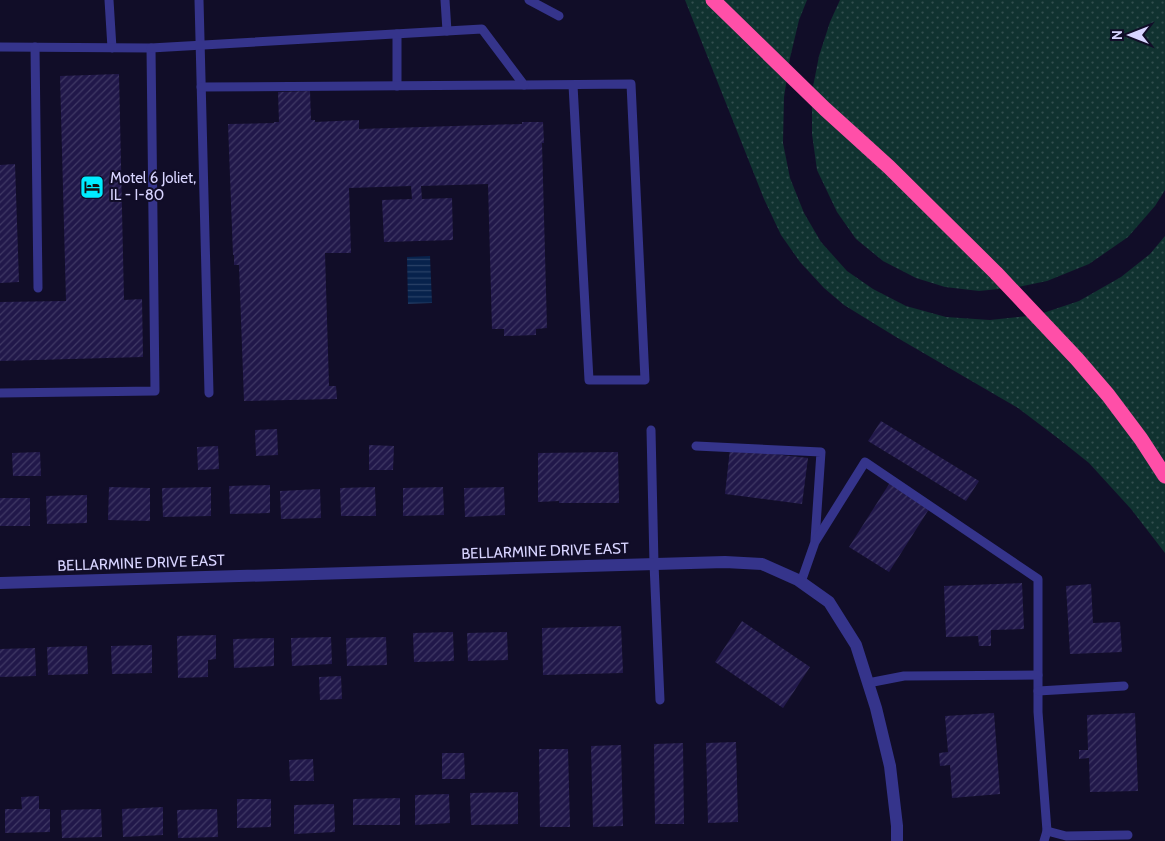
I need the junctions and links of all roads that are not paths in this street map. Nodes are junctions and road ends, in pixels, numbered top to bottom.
1 (110, 0) edge
2 (199, 0) edge
3 (445, 0) edge
4 (529, 0) edge
5 (713, 0) edge
6 (559, 16) dead end
7 (447, 31) junction
8 (396, 34) junction
9 (200, 46) junction
10 (0, 47) edge
11 (35, 47) junction
12 (112, 48) junction
13 (151, 48) junction
14 (524, 85) junction
15 (573, 85) junction
16 (396, 86) junction
17 (201, 87) junction
18 (38, 288) dead end
19 (209, 393) dead end
20 (0, 394) edge
21 (651, 430) dead end
22 (696, 446) dead end
23 (1165, 476) edge
24 (815, 542) junction
25 (654, 564) junction
26 (801, 582) junction
27 (0, 583) edge
28 (1038, 675) junction
29 (868, 683) junction
30 (1124, 686) dead end
31 (1038, 691) junction
32 (660, 700) dead end
33 (1047, 831) junction
34 (1128, 835) dead end
35 (896, 841) edge
36 (1044, 841) edge

1 - 12 lane
2 - 9 lane
3 - 7 lane
4 - 6 lane
5 - 23 highway
7 - 8 lane
7 - 14 lane
8 - 9 lane
8 - 16 lane
9 - 13 lane
9 - 17 lane
10 - 11 lane
11 - 12 lane
11 - 18 lane
12 - 13 lane
13 - 20 lane
14 - 15 lane
14 - 16 lane
15 - 15 lane
16 - 17 lane
17 - 19 lane
21 - 25 lane
22 - 24 lane
24 - 26 lane
24 - 28 lane
25 - 26 street, BELLARMINE DRIVE EAST
25 - 27 street, BELLARMINE DRIVE EAST
25 - 32 lane
26 - 29 street, BELLARMINE DRIVE EAST
28 - 29 lane
28 - 31 lane
29 - 35 street, BELLARMINE DRIVE EAST
30 - 31 lane
31 - 33 lane
33 - 34 lane
33 - 36 lane

